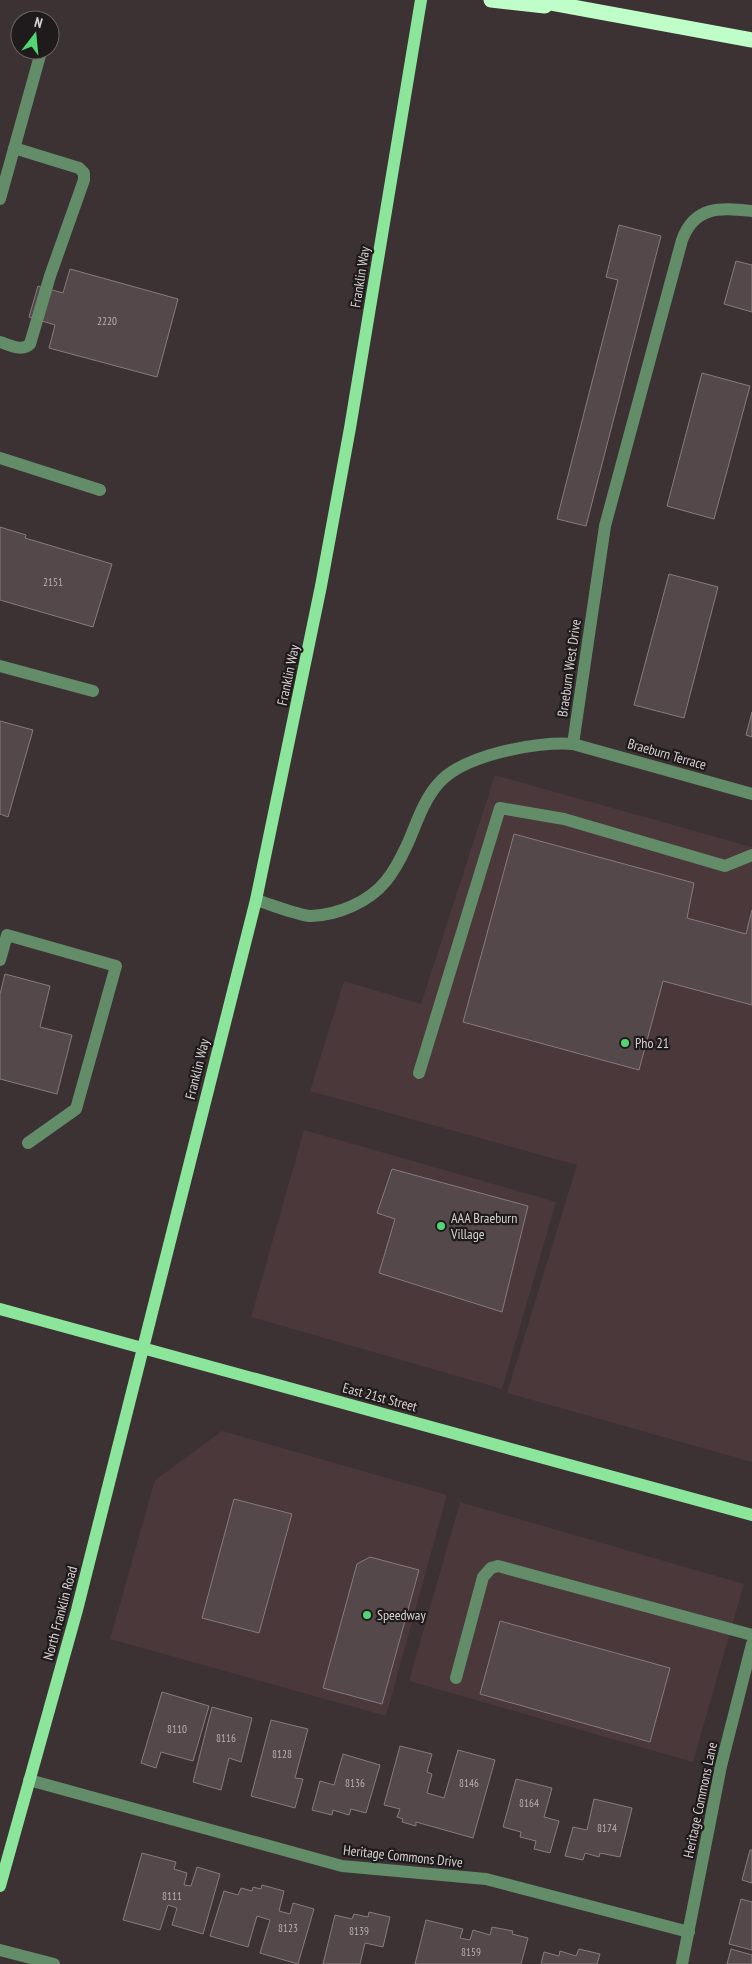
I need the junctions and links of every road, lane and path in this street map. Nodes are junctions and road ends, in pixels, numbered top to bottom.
1 (421, 0) edge
2 (491, 0) edge
3 (535, 0) edge
4 (583, 10) junction
5 (752, 40) edge
6 (39, 60) edge
7 (14, 148) junction
8 (0, 200) edge
9 (752, 211) edge
10 (0, 342) edge
11 (0, 458) edge
12 (100, 490) dead end
13 (0, 666) edge
14 (93, 691) dead end
15 (574, 744) junction
16 (752, 794) edge
17 (752, 855) edge
18 (256, 900) junction
19 (0, 960) edge
20 (419, 1073) dead end
21 (28, 1143) dead end
22 (0, 1309) edge
23 (143, 1347) junction
24 (752, 1515) edge
25 (752, 1635) edge
26 (752, 1644) edge
27 (456, 1678) dead end
28 (29, 1780) junction
29 (0, 1886) edge
30 (689, 1932) junction
31 (0, 1950) edge
32 (54, 1964) edge
33 (682, 1964) edge

1 - 18 main road, Franklin Way
2 - 4 highway
3 - 4 highway
4 - 5 highway
6 - 7 street
7 - 8 street
7 - 10 street
9 - 15 street, Braeburn West Drive
11 - 12 street
13 - 14 street
15 - 16 street, Braeburn Terrace
15 - 18 street
17 - 20 street
18 - 23 main road, Franklin Way
19 - 21 street
22 - 23 main road, East 21st Street
23 - 24 main road, East 21st Street
23 - 28 main road, North Franklin Road
25 - 27 street
26 - 30 street, Heritage Commons Lane
28 - 29 main road, North Franklin Road
28 - 30 street, Heritage Commons Drive
30 - 33 street, Heritage Commons Lane
31 - 32 street

